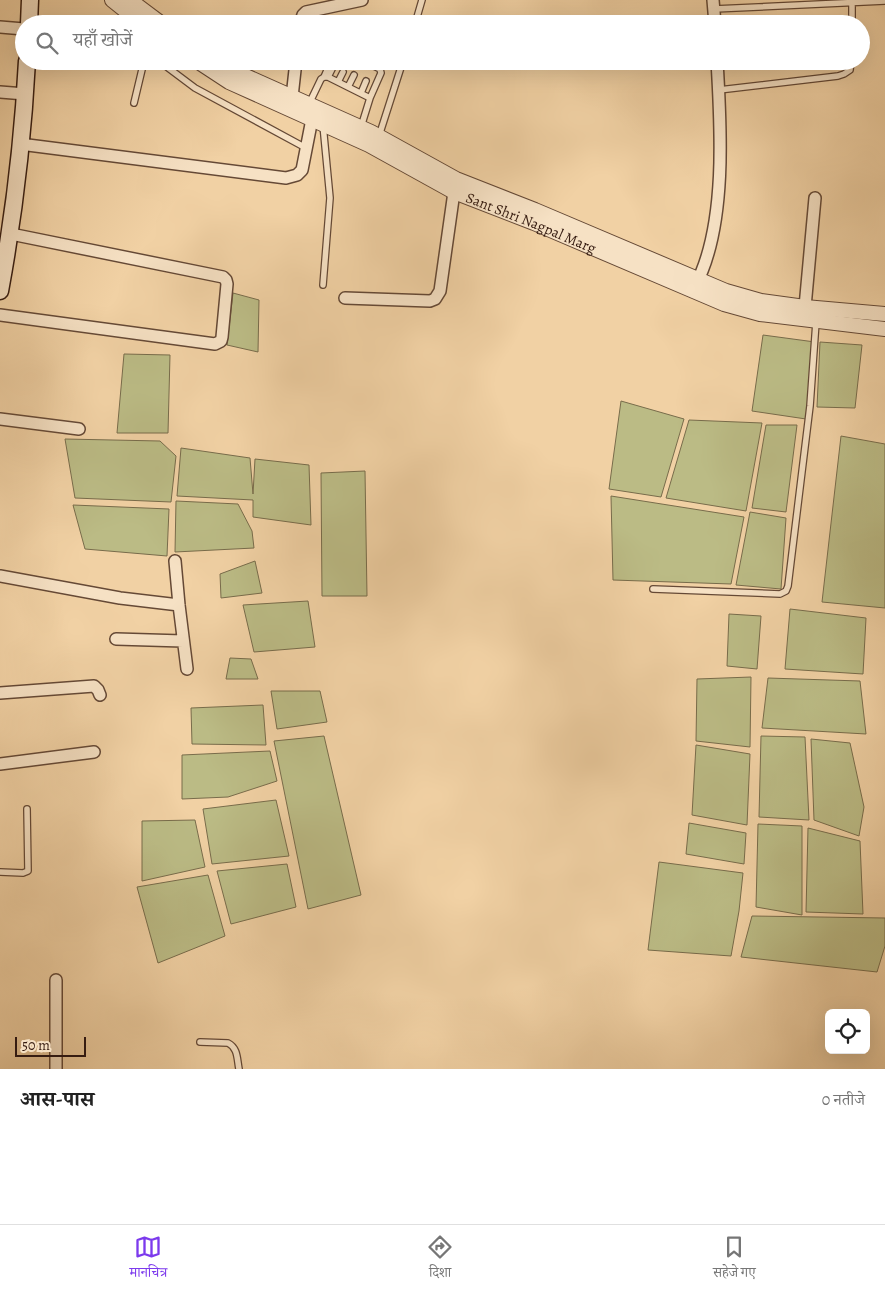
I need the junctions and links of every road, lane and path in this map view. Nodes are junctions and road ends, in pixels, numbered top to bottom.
1 (30, 0) edge
2 (112, 0) edge
3 (130, 0) edge
4 (362, 0) edge
5 (422, 0) edge
6 (885, 1) edge
7 (852, 2) junction
8 (714, 4) edge
9 (29, 15) edge
10 (131, 15) edge
11 (150, 15) edge
12 (303, 15) edge
13 (418, 15) edge
14 (852, 15) edge
15 (0, 27) edge
16 (15, 28) edge
17 (26, 70) edge
18 (142, 70) edge
19 (171, 70) edge
20 (211, 70) edge
21 (232, 70) edge
22 (295, 70) edge
23 (329, 70) edge
24 (380, 70) edge
25 (400, 70) edge
26 (717, 70) edge
27 (850, 70) edge
28 (343, 72) dead end
29 (354, 76) dead end
30 (326, 77) junction
31 (366, 81) dead end
32 (338, 82) junction
33 (348, 87) junction
34 (718, 90) junction
35 (0, 92) edge
36 (361, 93) junction
37 (25, 94) junction
38 (370, 98) junction
39 (290, 102) junction
40 (134, 103) dead end
41 (309, 104) junction
42 (318, 122) junction
43 (361, 127) junction
44 (379, 136) junction
45 (20, 144) junction
46 (306, 148) junction
47 (454, 192) junction
48 (816, 198) dead end
49 (11, 234) junction
50 (696, 284) junction
51 (323, 285) dead end
52 (0, 291) edge
53 (345, 298) dead end
54 (805, 307) junction
55 (885, 314) edge
56 (0, 315) edge
57 (816, 322) junction
58 (885, 329) edge
59 (0, 420) edge
60 (79, 429) dead end
61 (175, 561) dead end
62 (0, 576) edge
63 (653, 589) dead end
64 (178, 605) junction
65 (116, 639) dead end
66 (183, 641) junction
67 (187, 669) dead end
68 (0, 693) edge
69 (100, 695) dead end
70 (94, 752) dead end
71 (0, 764) edge
72 (27, 809) dead end
73 (0, 872) edge
74 (56, 980) dead end
75 (200, 1042) dead end
76 (56, 1069) edge
77 (239, 1069) edge

1 - 9 main road
2 - 10 street
3 - 11 street
4 - 12 street
5 - 13 lane
6 - 7 lane
7 - 8 lane
7 - 14 lane
15 - 16 street
17 - 37 main road
18 - 40 lane
19 - 46 lane
20 - 39 street, Sant Shri Nagpal Marg
21 - 39 street, Sant Shri Nagpal Marg
22 - 39 street
23 - 30 lane
24 - 38 lane
25 - 44 lane
26 - 34 street
27 - 34 lane
28 - 32 lane
29 - 33 lane
30 - 32 lane
30 - 41 lane
31 - 36 lane
32 - 33 lane
33 - 36 lane
34 - 50 street
35 - 37 street
36 - 38 lane
37 - 45 main road
38 - 43 lane
39 - 41 street, Sant Shri Nagpal Marg
39 - 42 street, Sant Shri Nagpal Marg
41 - 43 street, Sant Shri Nagpal Marg
42 - 46 street
42 - 47 street, Sant Shri Nagpal Marg
42 - 51 lane
43 - 44 street, Sant Shri Nagpal Marg
44 - 50 street, Sant Shri Nagpal Marg
45 - 46 street
45 - 49 main road
47 - 50 street, Sant Shri Nagpal Marg
47 - 53 street
48 - 54 street
49 - 52 main road
49 - 56 street
50 - 54 street, Sant Shri Nagpal Marg
50 - 57 street, Sant Shri Nagpal Marg
54 - 55 street, Sant Shri Nagpal Marg
57 - 58 street, Sant Shri Nagpal Marg
57 - 63 lane
59 - 60 street
61 - 64 street
62 - 64 street
64 - 66 street
65 - 66 street
66 - 67 street
68 - 69 street
70 - 71 street
72 - 73 lane
74 - 76 street
75 - 77 lane

